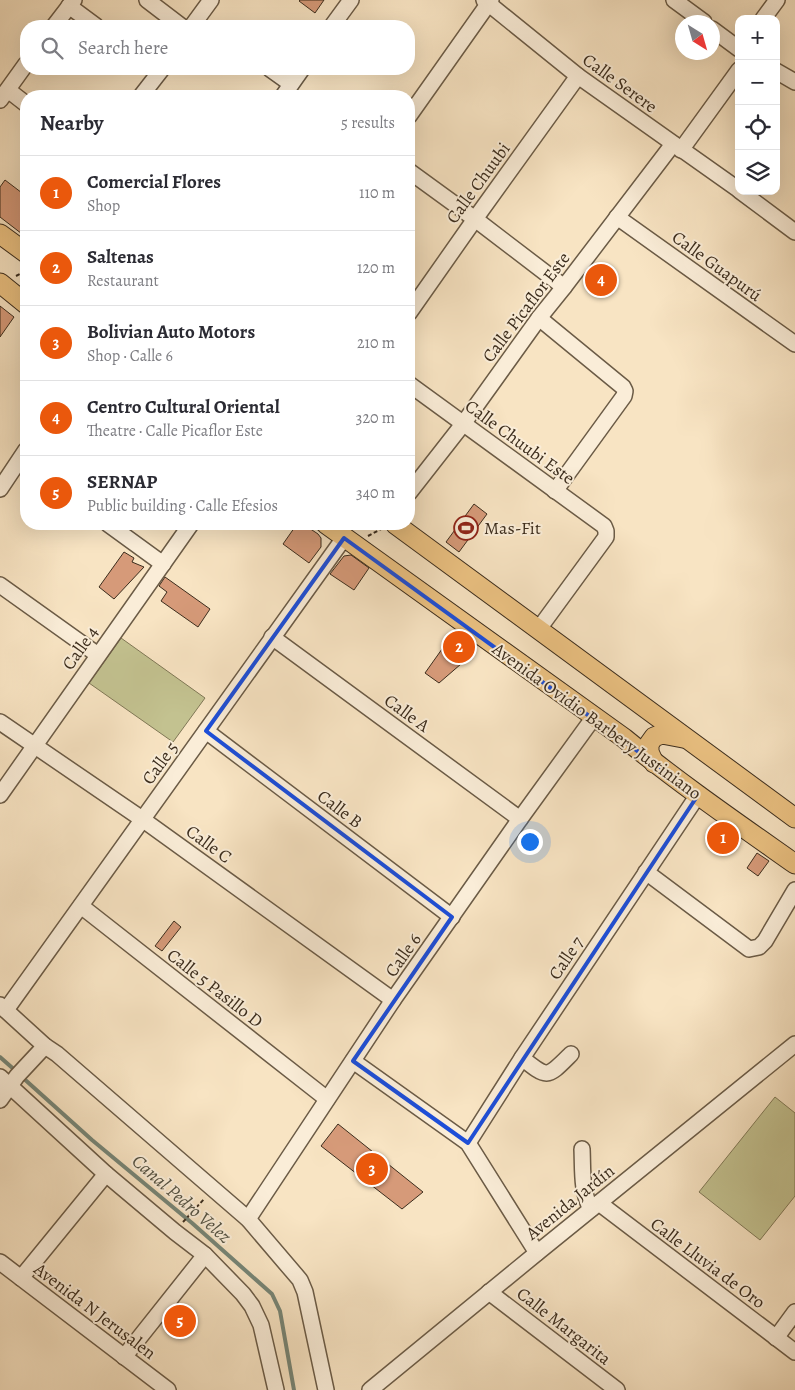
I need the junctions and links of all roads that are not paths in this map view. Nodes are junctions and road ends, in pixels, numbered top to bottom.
1 (147, 0) edge
2 (211, 0) edge
3 (351, 0) edge
4 (674, 0) edge
5 (777, 0) edge
6 (488, 1) edge
7 (72, 3) edge
8 (694, 15) edge
9 (766, 15) edge
10 (59, 20) edge
11 (90, 20) edge
12 (173, 20) edge
13 (201, 20) edge
14 (336, 20) edge
15 (720, 35) edge
16 (735, 46) edge
17 (20, 72) edge
18 (780, 73) edge
19 (154, 75) edge
20 (275, 75) edge
21 (298, 75) edge
22 (735, 75) edge
23 (578, 76) junction
24 (795, 82) edge
25 (145, 90) edge
26 (287, 90) edge
27 (4, 95) edge
28 (20, 102) edge
29 (415, 107) edge
30 (677, 147) junction
31 (415, 175) edge
32 (735, 188) edge
33 (744, 195) edge
34 (617, 217) junction
35 (475, 219) junction
36 (795, 232) edge
37 (0, 234) edge
38 (20, 249) edge
39 (0, 284) edge
40 (564, 287) junction
41 (20, 299) edge
42 (415, 304) edge
43 (539, 318) junction
44 (795, 344) edge
45 (415, 388) edge
46 (463, 424) junction
47 (20, 463) edge
48 (415, 485) edge
49 (0, 489) edge
50 (555, 491) junction
51 (116, 530) edge
52 (187, 530) edge
53 (334, 530) edge
54 (396, 530) edge
55 (348, 541) junction
56 (162, 564) junction
57 (0, 586) edge
58 (538, 630) junction
59 (272, 638) junction
60 (98, 654) junction
61 (648, 711) junction
62 (594, 717) junction
63 (0, 722) edge
64 (206, 731) junction
65 (624, 738) junction
66 (686, 739) junction
67 (34, 745) junction
68 (654, 763) junction
69 (0, 795) edge
70 (698, 795) junction
71 (795, 818) edge
72 (142, 819) junction
73 (520, 819) junction
74 (795, 864) edge
75 (646, 872) junction
76 (795, 890) edge
77 (81, 906) junction
78 (452, 917) junction
79 (394, 1000) junction
80 (3, 1007) edge
81 (795, 1044) edge
82 (45, 1046) junction
83 (571, 1054) dead end
84 (522, 1058) junction
85 (353, 1061) junction
86 (9, 1080) edge
87 (0, 1100) edge
88 (327, 1100) junction
89 (468, 1143) junction
90 (582, 1149) dead end
91 (106, 1174) junction
92 (595, 1206) junction
93 (248, 1219) junction
94 (537, 1253) junction
95 (205, 1255) junction
96 (0, 1262) edge
97 (21, 1278) junction
98 (489, 1292) junction
99 (795, 1312) edge
100 (776, 1338) junction
101 (795, 1352) edge
102 (124, 1357) junction
103 (375, 1388) edge
104 (168, 1390) edge
105 (276, 1390) edge
106 (326, 1390) edge
107 (617, 1390) edge

1 - 12 street
2 - 13 street
3 - 14 street
4 - 8 street
5 - 9 street
6 - 23 street, Calle Serere
6 - 29 street
7 - 10 street
7 - 11 street
15 - 16 street
17 - 27 street
18 - 24 street
19 - 25 street
20 - 26 street
21 - 26 street
22 - 30 street, Calle Picaflor Este
23 - 30 street, Calle Serere
23 - 35 street, Calle Chuubi
27 - 28 street
30 - 32 street, Calle Serere
30 - 34 street, Calle Picaflor Este
31 - 35 street
33 - 36 street, Calle Serere
34 - 40 street, Calle Picaflor Este
34 - 44 street, Calle Guapurú
35 - 40 street
35 - 42 street, Calle Chuubi
37 - 38 main road
39 - 41 main road
40 - 43 street, Calle Picaflor Este
43 - 46 street, Calle Picaflor Este
43 - 50 street
45 - 46 street, Calle Chuubi Este
46 - 48 street, Calle Picaflor Este
46 - 50 street, Calle Chuubi Este
47 - 49 street
50 - 58 street, Calle Chuubi Este
51 - 56 street
52 - 56 street, Calle 4
53 - 55 main road, Avenida Ovidio Barbery Justiniano
54 - 58 main road
55 - 59 street, Calle 5
55 - 62 main road, Avenida Ovidio Barbery Justiniano
56 - 60 street, Calle 4
57 - 60 street
58 - 61 main road
59 - 64 street, Calle 5
59 - 73 street, Calle A
60 - 67 street, Calle 4
61 - 65 main road
61 - 66 main road
62 - 65 main road, Avenida Ovidio Barbery Justiniano
62 - 73 street, Calle 6
63 - 67 street, Calle C
64 - 72 street, Calle 5
64 - 78 street, Calle B
65 - 68 main road, Avenida Ovidio Barbery Justiniano
66 - 68 main road
66 - 71 main road
67 - 69 street, Calle 4
67 - 72 street, Calle C
68 - 70 main road, Avenida Ovidio Barbery Justiniano
70 - 74 main road, Avenida Ovidio Barbery Justiniano
70 - 75 street, Calle 7
72 - 77 street, Calle 5
72 - 79 street, Calle C
73 - 78 street, Calle 6
75 - 76 street
75 - 84 street, Calle 7
77 - 80 street, Calle 5
77 - 88 street, Calle 5 Pasillo D
78 - 79 street, Calle 6
79 - 85 street, Calle 6
80 - 82 street
81 - 92 street, Avenida Jardín
82 - 86 street
82 - 93 street
83 - 84 street
84 - 89 street, Calle 7
85 - 88 street, Calle 6
85 - 89 street
86 - 87 street
86 - 91 street
88 - 93 street, Calle 6
89 - 94 street
90 - 92 street
91 - 95 street
91 - 97 street
92 - 94 street, Avenida Jardín
92 - 100 street, Calle Lluvia de Oro
93 - 106 street
94 - 98 street, Avenida Jardín
95 - 102 street
95 - 105 street
96 - 97 street, Avenida N Jerusalen
97 - 102 street, Avenida N Jerusalen
98 - 103 street, Avenida Jardín
98 - 107 street, Calle Margarita
99 - 100 street
100 - 101 street, Calle Lluvia de Oro
102 - 104 street, Avenida N Jerusalen

